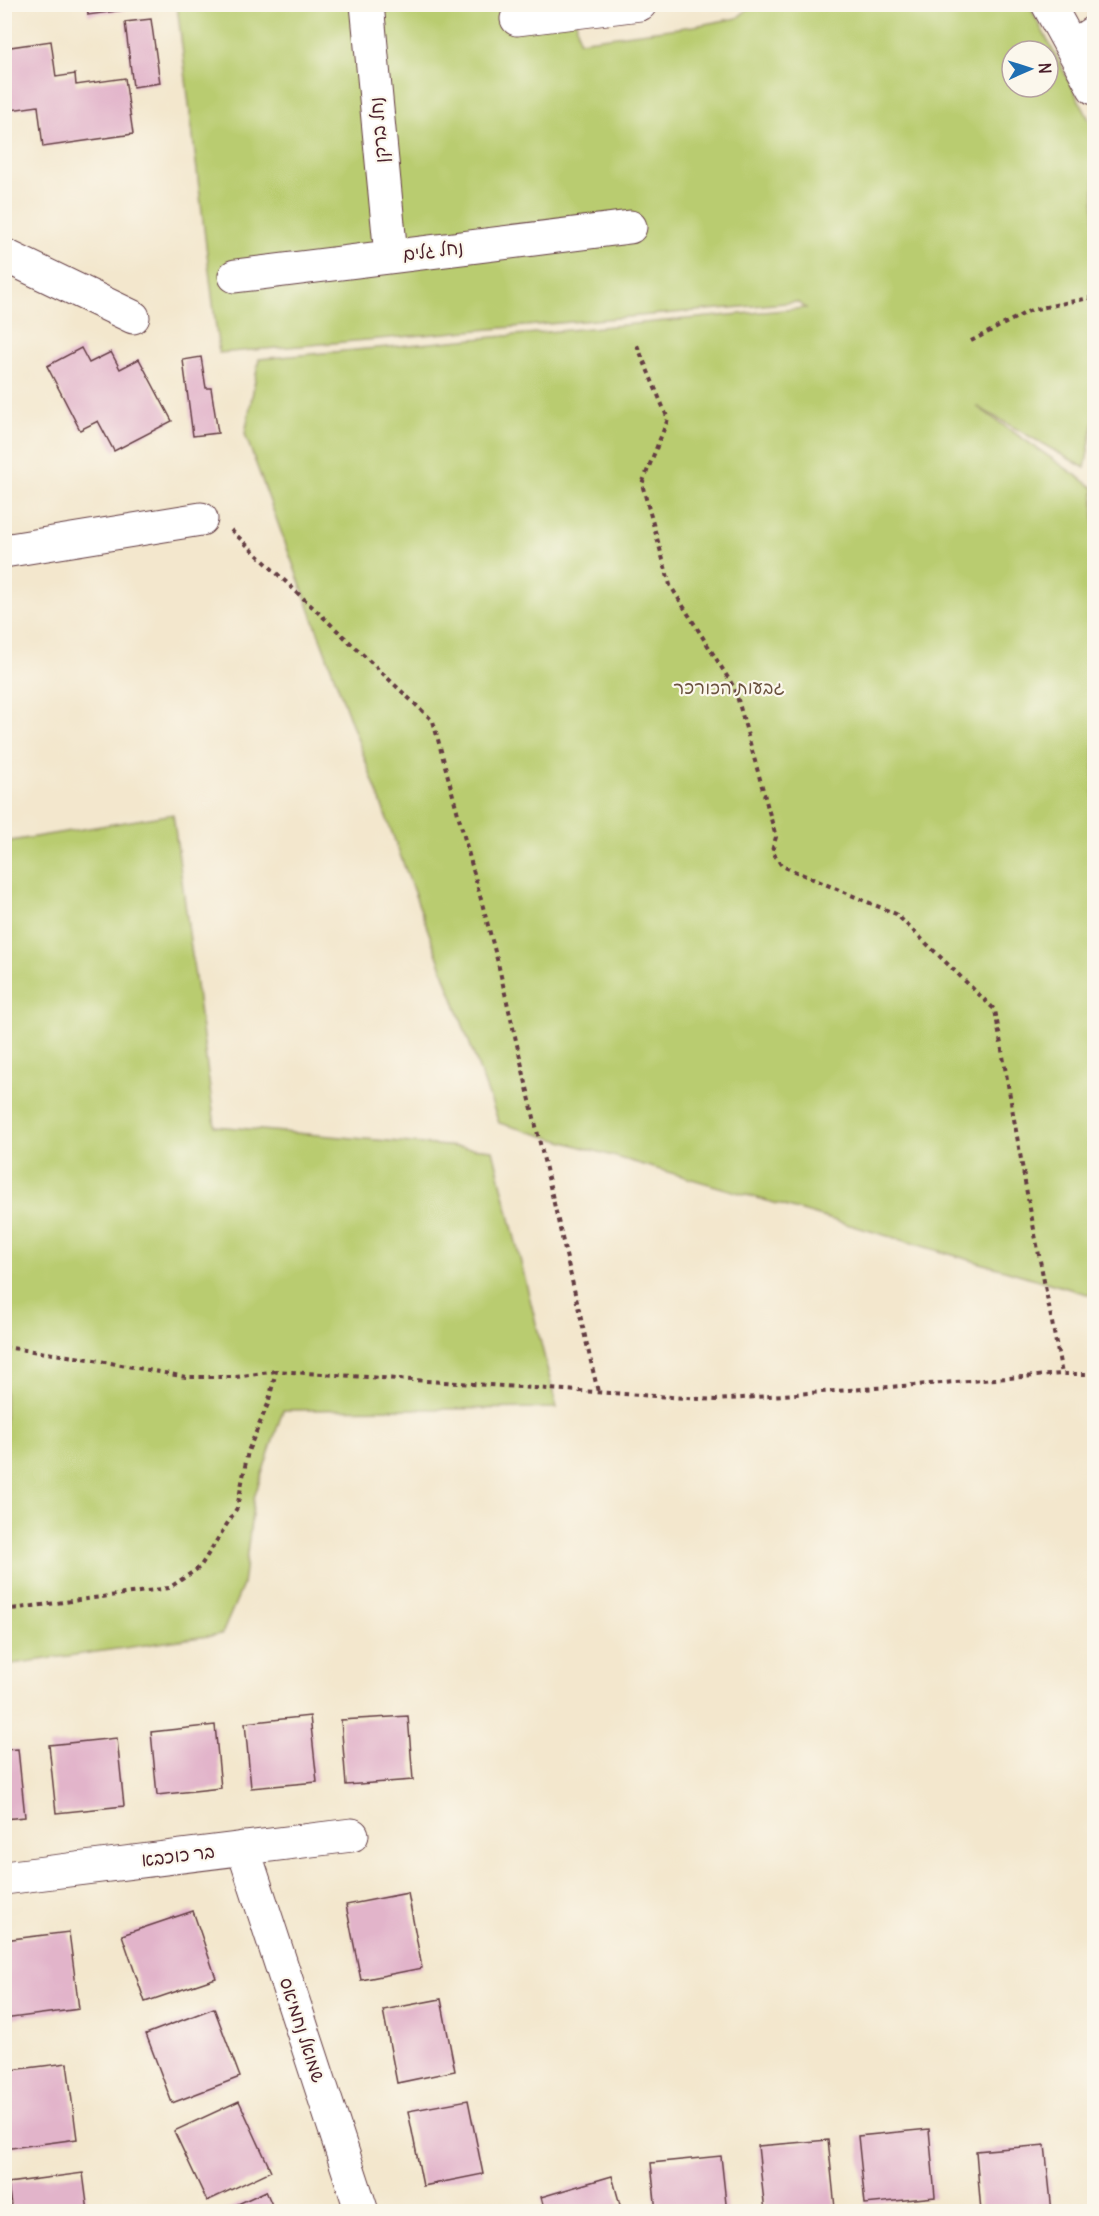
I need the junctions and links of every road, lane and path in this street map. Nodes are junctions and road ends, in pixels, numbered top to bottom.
1 (367, 4) edge
2 (640, 4) edge
3 (1048, 4) edge
4 (516, 20) dead end
5 (1082, 34) edge
6 (1095, 88) edge
7 (630, 227) dead end
8 (4, 255) edge
9 (391, 256) junction
10 (236, 276) dead end
11 (1095, 297) edge
12 (133, 317) dead end
13 (970, 341) dead end
14 (637, 345) dead end
15 (201, 519) joint
16 (4, 551) edge
17 (4, 1347) edge
18 (276, 1371) junction
19 (1062, 1374) junction
20 (1095, 1374) edge
21 (598, 1392) junction
22 (4, 1610) edge
23 (352, 1835) dead end
24 (243, 1848) junction
25 (4, 1878) edge
26 (362, 2211) edge

1 - 9 street, נחל ברקן
2 - 4 street
3 - 5 street
5 - 6 street
7 - 9 street, נחל גלים
8 - 12 street
9 - 10 street, נחל גלים
11 - 13 path
14 - 19 path
15 - 16 street
15 - 21 path
17 - 18 path
18 - 21 path
18 - 22 path
19 - 20 path
19 - 21 path
23 - 24 street, בר כוכבא
24 - 25 street, בר כוכבא
24 - 26 street, שמואל נחמיאס

